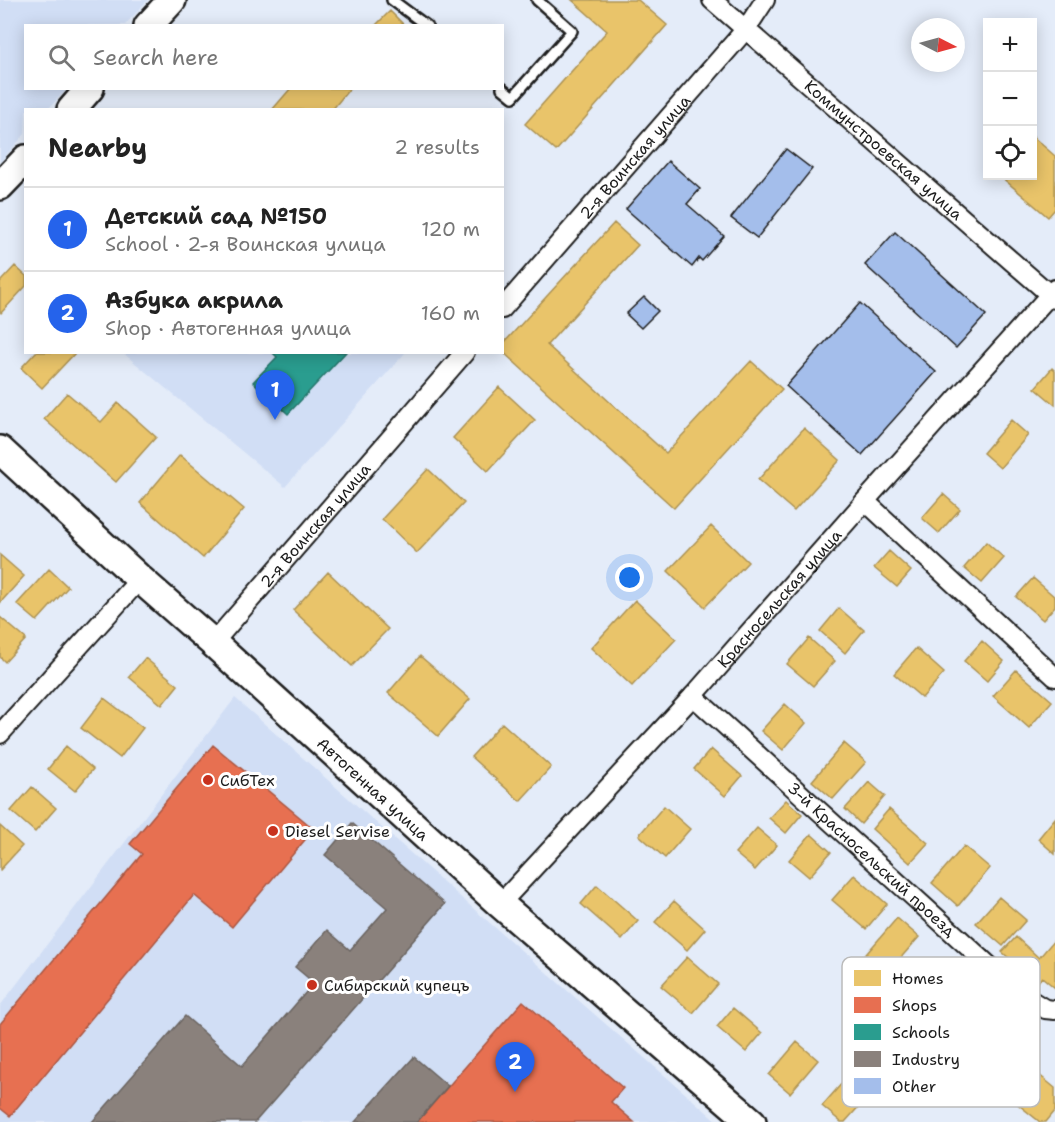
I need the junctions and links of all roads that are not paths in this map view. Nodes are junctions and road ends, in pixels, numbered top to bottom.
1 (172, 0) edge
2 (392, 0) edge
3 (537, 0) edge
4 (712, 0) edge
5 (765, 0) edge
6 (150, 24) edge
7 (424, 24) edge
8 (746, 29) junction
9 (88, 90) edge
10 (504, 90) edge
11 (73, 108) edge
12 (24, 161) edge
13 (0, 186) edge
14 (1053, 294) edge
15 (504, 307) edge
16 (463, 354) edge
17 (0, 450) edge
18 (865, 501) junction
19 (140, 579) junction
20 (213, 643) junction
21 (1055, 677) edge
22 (693, 696) junction
23 (0, 734) edge
24 (500, 904) junction
25 (980, 957) edge
26 (1040, 1006) edge
27 (1055, 1010) edge
28 (752, 1122) edge

1 - 6 street
2 - 7 lane
3 - 10 lane
4 - 8 street, Коммунстроевская улица
5 - 8 street, 2-я Воинская улица
8 - 14 street, Коммунстроевская улица
8 - 15 street, 2-я Воинская улица
9 - 11 street
12 - 13 street
14 - 18 street, Красносельская улица
16 - 20 street, 2-я Воинская улица
17 - 19 street, Автогенная улица
18 - 21 street
18 - 22 street, Красносельская улица
19 - 20 street, Автогенная улица
19 - 23 street
20 - 24 street, Автогенная улица
22 - 24 street, Красносельская улица
22 - 25 street, 3-й Красносельский проезд
24 - 28 street, Автогенная улица
26 - 27 street, 3-й Красносельский проезд

